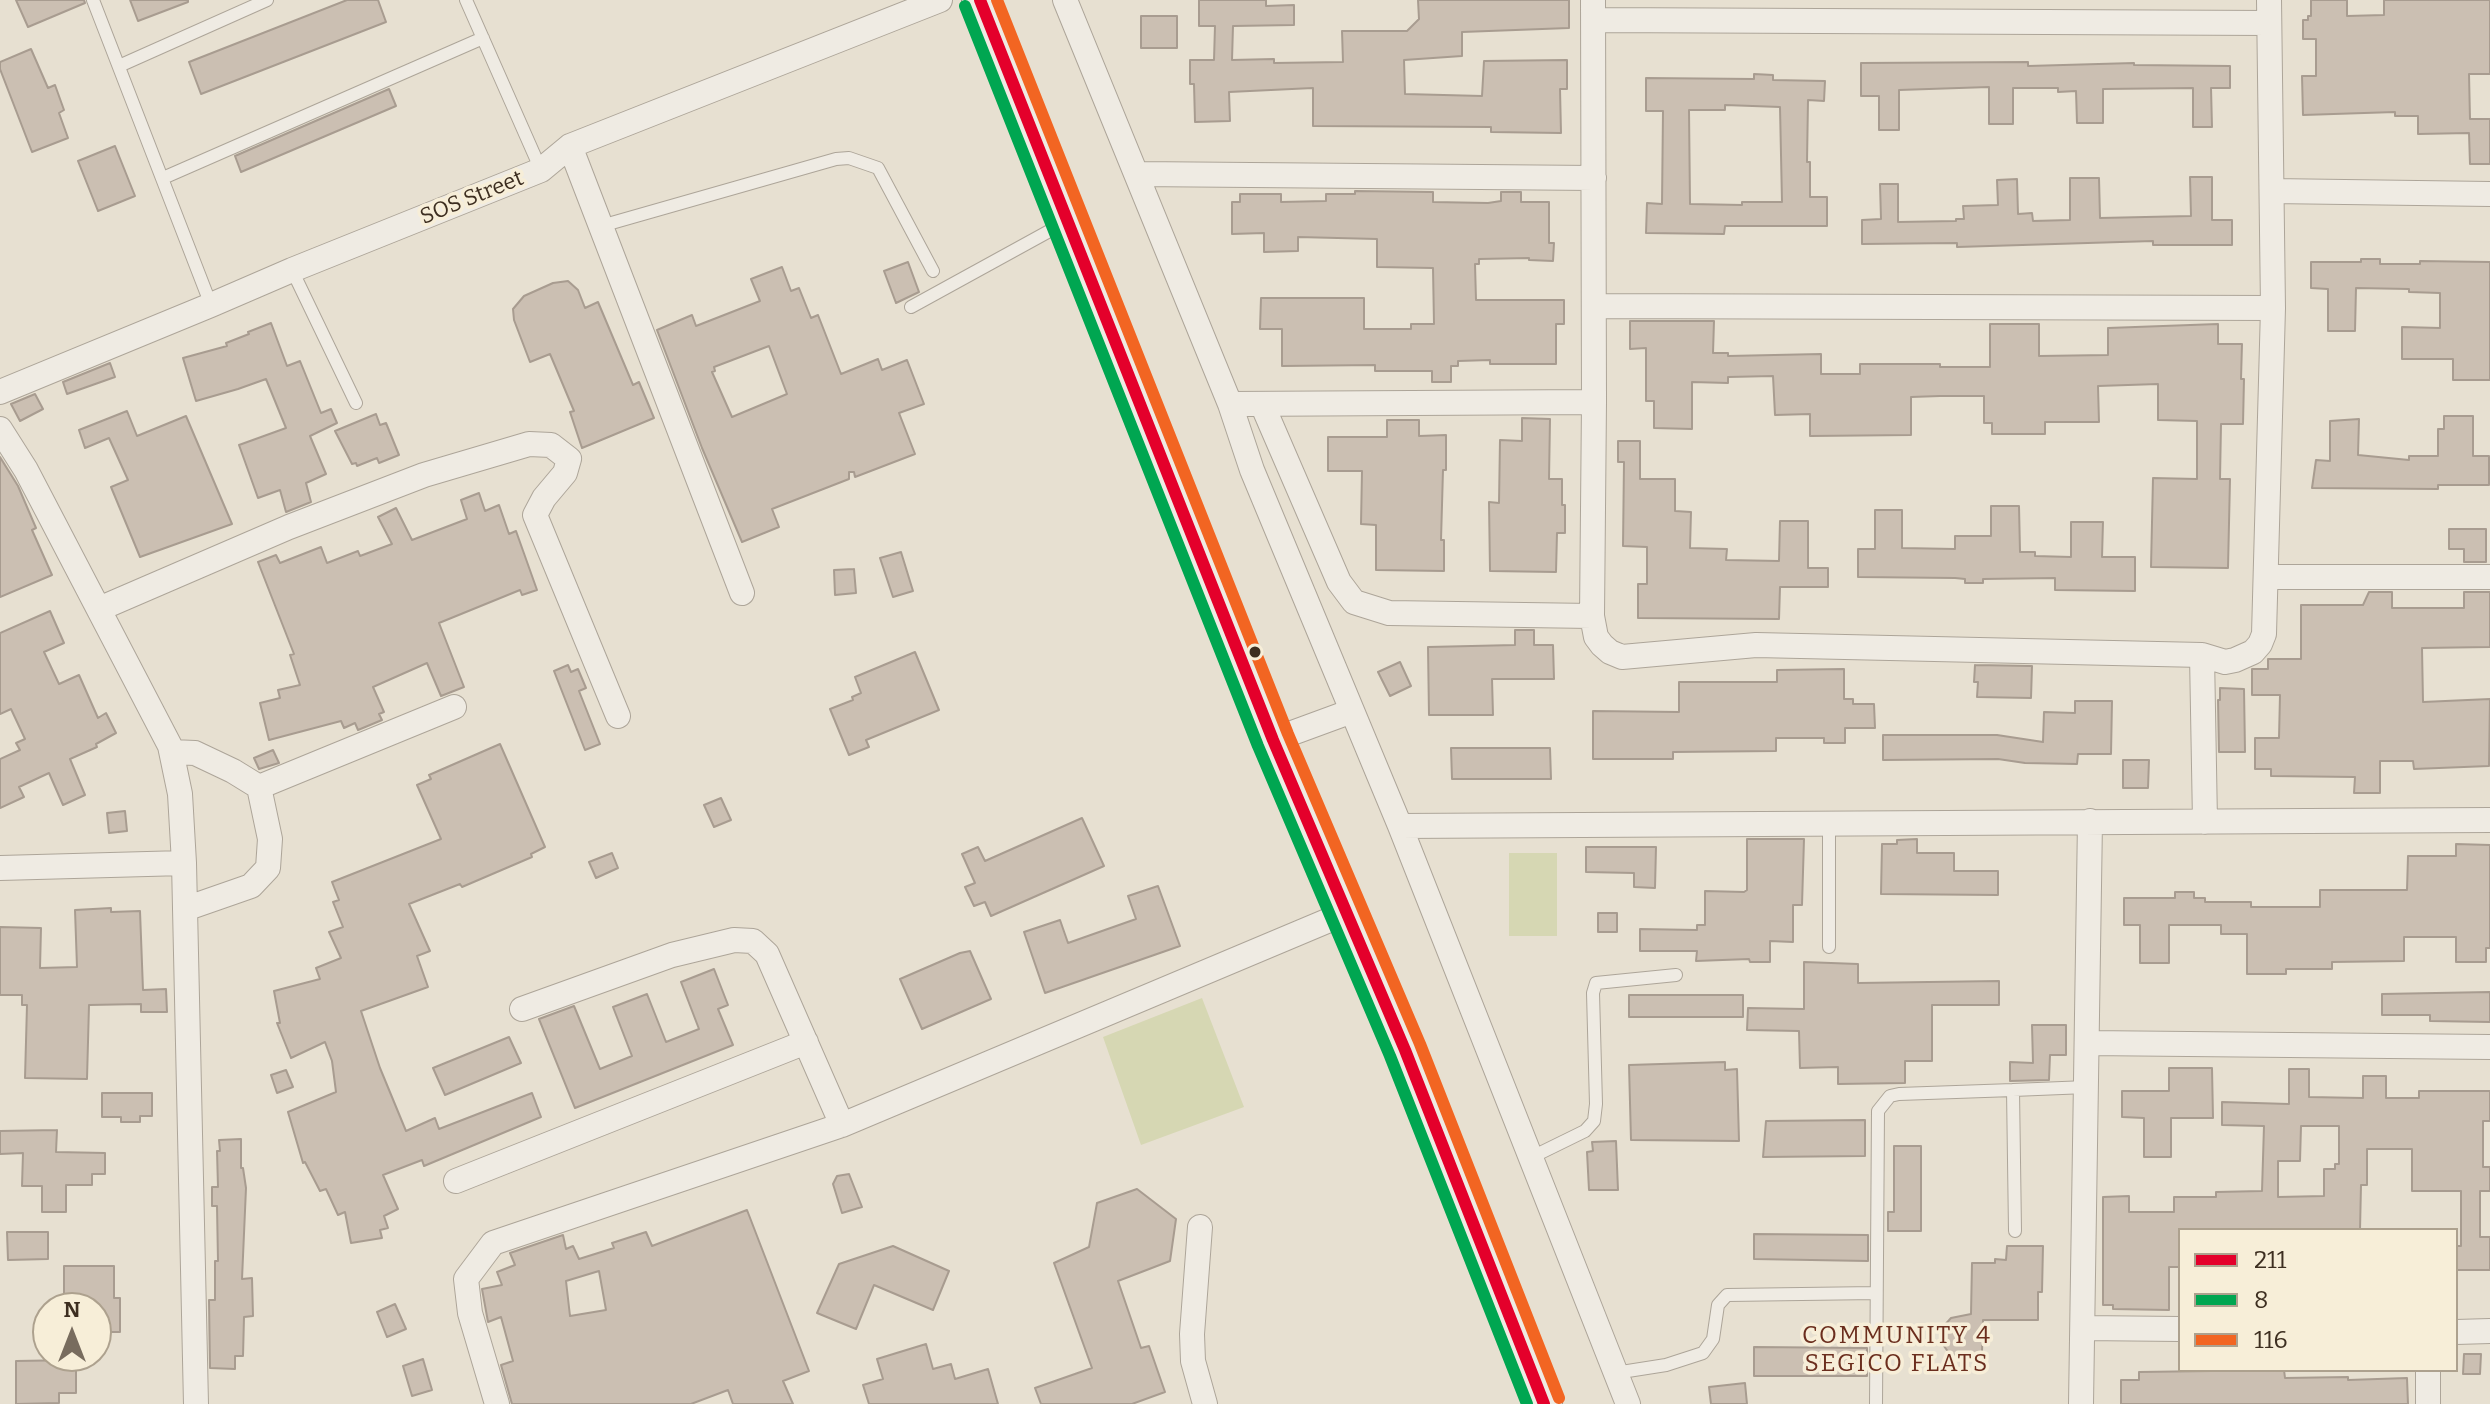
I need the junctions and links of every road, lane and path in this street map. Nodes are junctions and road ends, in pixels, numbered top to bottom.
1 (93, 0) edge
2 (267, 0) edge
3 (466, 0) edge
4 (940, 0) edge
5 (980, 0) edge
6 (1065, 0) edge
7 (1594, 10) edge
8 (2269, 12) edge
9 (483, 38) junction
10 (119, 66) junction
11 (570, 146) junction
12 (541, 170) junction
13 (1137, 174) junction
14 (163, 178) junction
15 (1594, 178) junction
16 (2272, 191) junction
17 (2490, 194) edge
18 (1067, 221) junction
19 (601, 226) junction
20 (292, 270) junction
21 (933, 271) dead end
22 (211, 305) junction
23 (1594, 306) junction
24 (911, 307) dead end
25 (2273, 308) junction
26 (0, 392) edge
27 (1594, 402) junction
28 (356, 403) dead end
29 (1230, 404) junction
30 (1262, 404) junction
31 (0, 429) edge
32 (2266, 577) junction
33 (2490, 577) edge
34 (742, 593) dead end
35 (99, 609) junction
36 (1592, 616) junction
37 (2202, 655) junction
38 (454, 707) dead end
39 (1352, 711) junction
40 (618, 716) dead end
41 (1273, 740) junction
42 (172, 752) junction
43 (259, 787) junction
44 (2490, 820) edge
45 (2090, 821) junction
46 (2205, 822) junction
47 (1829, 823) junction
48 (1400, 826) junction
49 (184, 863) junction
50 (0, 868) edge
51 (185, 909) junction
52 (1346, 913) junction
53 (1829, 947) dead end
54 (1676, 975) dead end
55 (522, 1009) dead end
56 (806, 1042) junction
57 (2088, 1043) junction
58 (2490, 1047) edge
59 (2087, 1087) junction
60 (2013, 1090) junction
61 (842, 1125) junction
62 (1530, 1158) junction
63 (456, 1181) dead end
64 (1200, 1227) dead end
65 (2015, 1231) dead end
66 (1876, 1293) junction
67 (2083, 1328) junction
68 (2178, 1329) edge
69 (2490, 1331) edge
70 (2458, 1332) edge
71 (2428, 1372) edge
72 (1615, 1373) junction
73 (1538, 1403) edge
74 (196, 1404) edge
75 (497, 1404) edge
76 (1205, 1404) edge
77 (1628, 1404) edge
78 (1876, 1404) edge
79 (2081, 1404) edge
80 (2428, 1404) edge

1 - 10 lane
2 - 10 lane
3 - 9 lane
4 - 11 street, SOS Street
5 - 18 main road
6 - 13 street
7 - 8 street
7 - 15 street
8 - 16 street
9 - 12 lane
9 - 14 lane
10 - 14 lane
11 - 12 street, SOS Street
11 - 19 street
12 - 20 street, SOS Street
13 - 15 street
13 - 29 street
14 - 22 lane
15 - 23 street
16 - 17 street
16 - 25 street
18 - 24 lane
18 - 41 main road
19 - 21 lane
19 - 34 street
20 - 22 street, SOS Street
20 - 28 lane
22 - 26 street, SOS Street
23 - 25 street
23 - 27 street
25 - 32 street
27 - 30 street
27 - 36 street
29 - 30 street
29 - 39 street
30 - 36 street
31 - 35 street
32 - 33 street
32 - 37 street
35 - 40 street
35 - 42 street
36 - 37 street
37 - 46 street
38 - 43 street
39 - 41 street
39 - 48 street
41 - 52 main road
42 - 43 street
42 - 49 street
43 - 51 street
44 - 46 street
45 - 46 street
45 - 47 street
45 - 57 street
47 - 48 street
47 - 53 lane
48 - 62 street
49 - 50 street
49 - 51 street
51 - 74 street
52 - 61 street
52 - 73 main road
54 - 62 lane
55 - 56 street
56 - 61 street
56 - 63 street
57 - 58 street
57 - 59 street
59 - 60 lane
59 - 67 street
60 - 65 lane
60 - 66 lane
61 - 75 street
62 - 72 street
64 - 76 street
66 - 72 lane
66 - 78 lane
67 - 68 street
67 - 79 street
69 - 70 street
71 - 80 street
72 - 77 street

